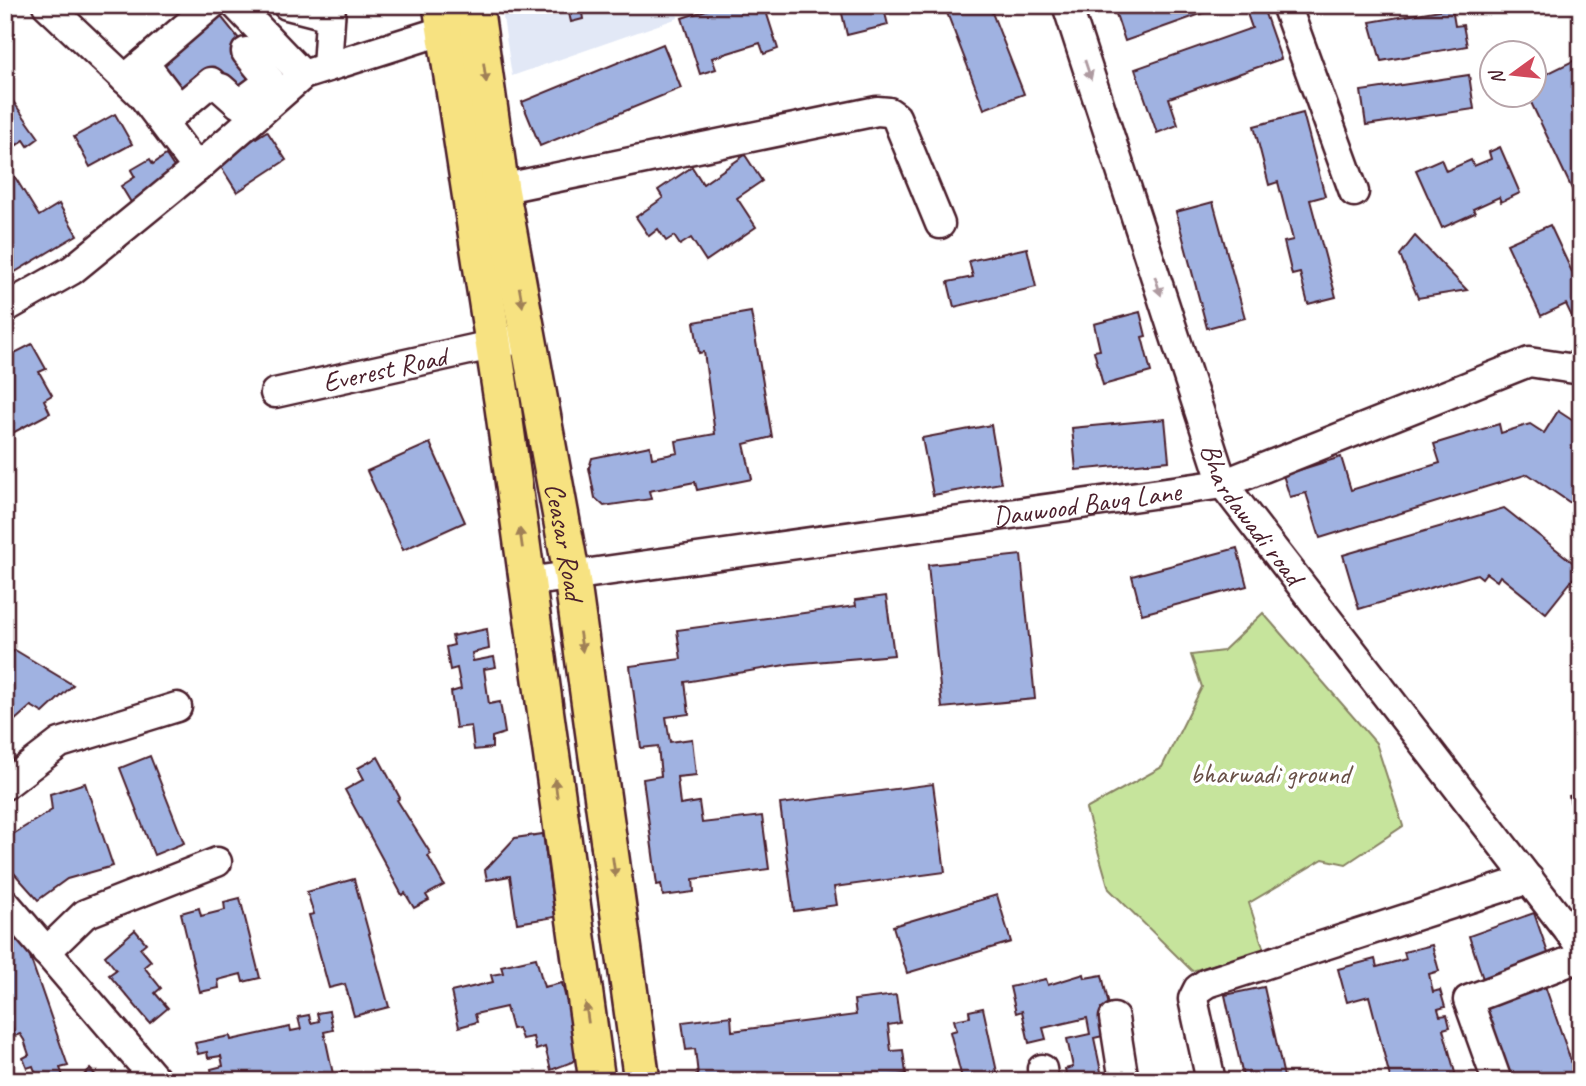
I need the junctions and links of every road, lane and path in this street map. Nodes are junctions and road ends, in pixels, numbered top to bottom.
1 (47, 5) edge
2 (211, 5) edge
3 (236, 5) edge
4 (287, 5) edge
5 (1066, 5) edge
6 (1286, 5) edge
7 (331, 11) edge
8 (460, 16) edge
9 (246, 52) dead end
10 (307, 68) junction
11 (134, 71) junction
12 (270, 81) junction
13 (171, 115) junction
14 (197, 168) junction
15 (486, 192) junction
16 (1354, 192) dead end
17 (940, 224) dead end
18 (5, 308) edge
19 (528, 337) junction
20 (493, 345) junction
21 (1581, 370) edge
22 (275, 393) dead end
23 (1223, 484) junction
24 (572, 577) junction
25 (527, 582) junction
26 (177, 707) dead end
27 (5, 785) edge
28 (217, 862) dead end
29 (1529, 879) junction
30 (5, 904) edge
31 (1581, 947) edge
32 (46, 953) junction
33 (1581, 957) edge
34 (1114, 1018) dead end
35 (157, 1081) edge
36 (597, 1081) edge
37 (642, 1081) edge
38 (1125, 1081) edge
39 (1211, 1081) edge
40 (1497, 1081) edge

1 - 11 street
2 - 11 street
3 - 10 street
4 - 7 street
5 -> 23 street, Bhardawadi road
6 - 16 street
7 - 10 street
8 - 10 street
8 - 15 main road, Ceasar Road
9 - 12 street
10 - 12 street
10 - 14 street
11 - 13 street
12 - 13 street
13 - 14 street
14 - 18 street
15 - 17 street
15 -> 19 main road, Ceasar Road
15 - 20 main road, Ceasar Road
19 - 20 street, Everest Road
19 - 24 main road, Ceasar Road
20 - 22 street, Everest Road
25 -> 20 main road, Ceasar Road
21 - 23 street, Dauwood Baug Lane
23 - 24 street, Dauwood Baug Lane
23 - 29 street, Bhardawadi road
24 - 25 street, Dauwood Baug Lane
24 -> 37 main road, Ceasar Road
36 -> 25 main road, Ceasar Road
26 - 27 street
28 - 32 street
29 - 31 street, Bhardawadi road
29 - 39 street
30 - 32 street
32 - 35 street
33 - 40 street
34 - 38 street

